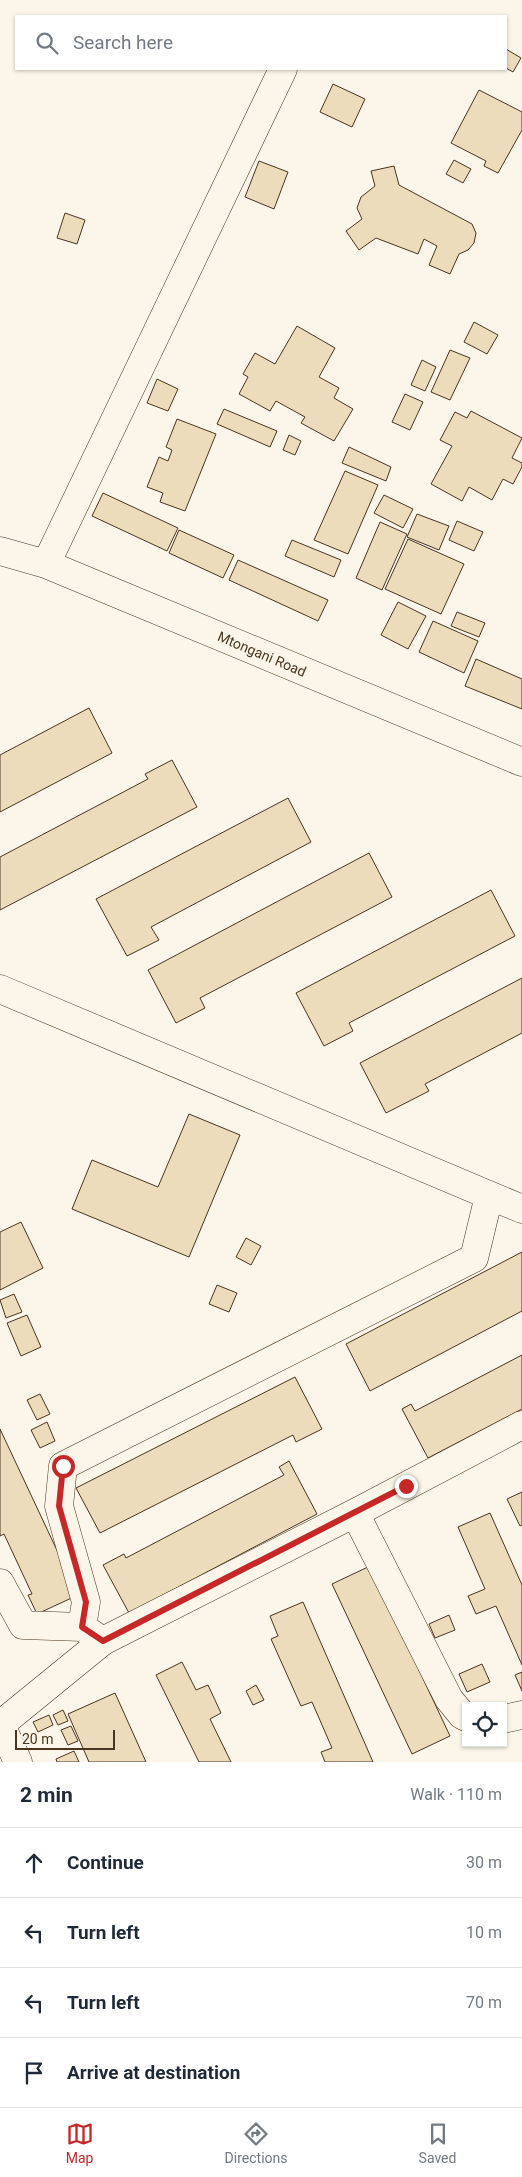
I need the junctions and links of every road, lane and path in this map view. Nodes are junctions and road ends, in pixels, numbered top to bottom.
1 (283, 70) edge
2 (0, 551) edge
3 (46, 564) junction
4 (522, 762) edge
5 (0, 989) edge
6 (489, 1196) junction
7 (522, 1209) edge
8 (522, 1425) edge
9 (355, 1513) junction
10 (0, 1582) edge
11 (92, 1634) junction
12 (462, 1713) edge
13 (522, 1715) edge
14 (507, 1718) edge
15 (0, 1725) edge
16 (18, 1762) edge

1 - 3 street
2 - 3 street, Mtongani Road
3 - 4 street, Mtongani Road
5 - 6 street
6 - 7 street
6 - 11 street
8 - 9 street
9 - 11 street
9 - 12 street
10 - 11 street
11 - 15 street
13 - 14 street
15 - 16 street

